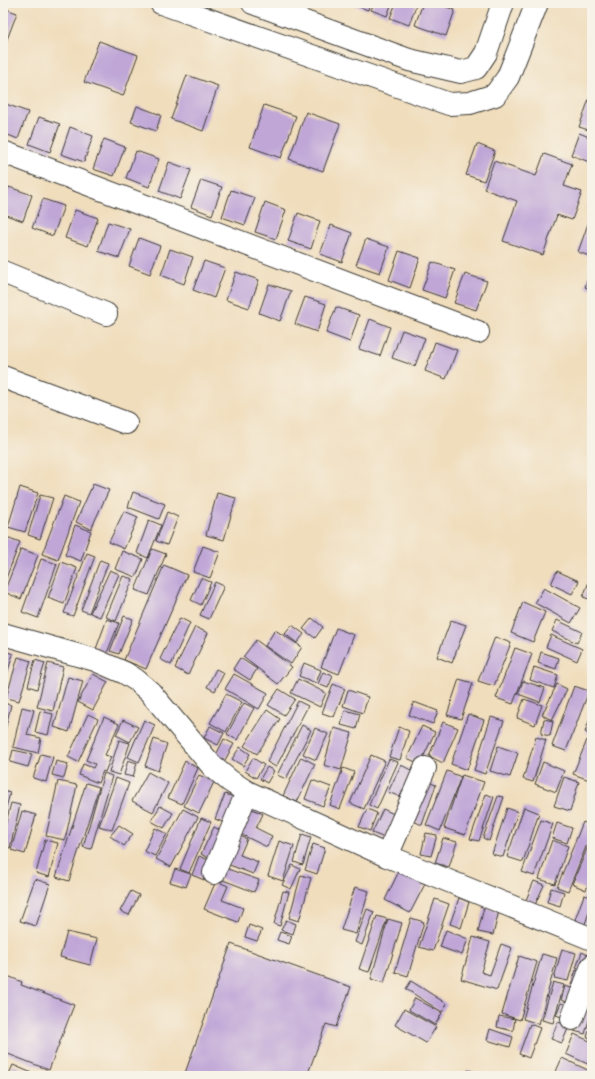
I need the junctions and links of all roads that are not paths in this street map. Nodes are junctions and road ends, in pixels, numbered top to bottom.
1 (162, 3) edge
2 (253, 3) edge
3 (502, 3) edge
4 (537, 3) edge
5 (476, 68) junction
6 (494, 95) junction
7 (3, 152) edge
8 (3, 272) edge
9 (106, 314) dead end
10 (478, 332) dead end
11 (3, 377) edge
12 (126, 423) dead end
13 (3, 634) edge
14 (426, 768) dead end
15 (247, 792) junction
16 (387, 856) junction
17 (214, 873) dead end
18 (592, 939) edge
19 (592, 966) edge
20 (572, 1019) dead end

1 - 6 street
2 - 5 street
3 - 5 street
4 - 6 street
5 - 6 street
7 - 10 street
8 - 9 street
11 - 12 street
13 - 15 street
14 - 16 street
15 - 16 street
15 - 17 street
16 - 18 street
19 - 20 street

